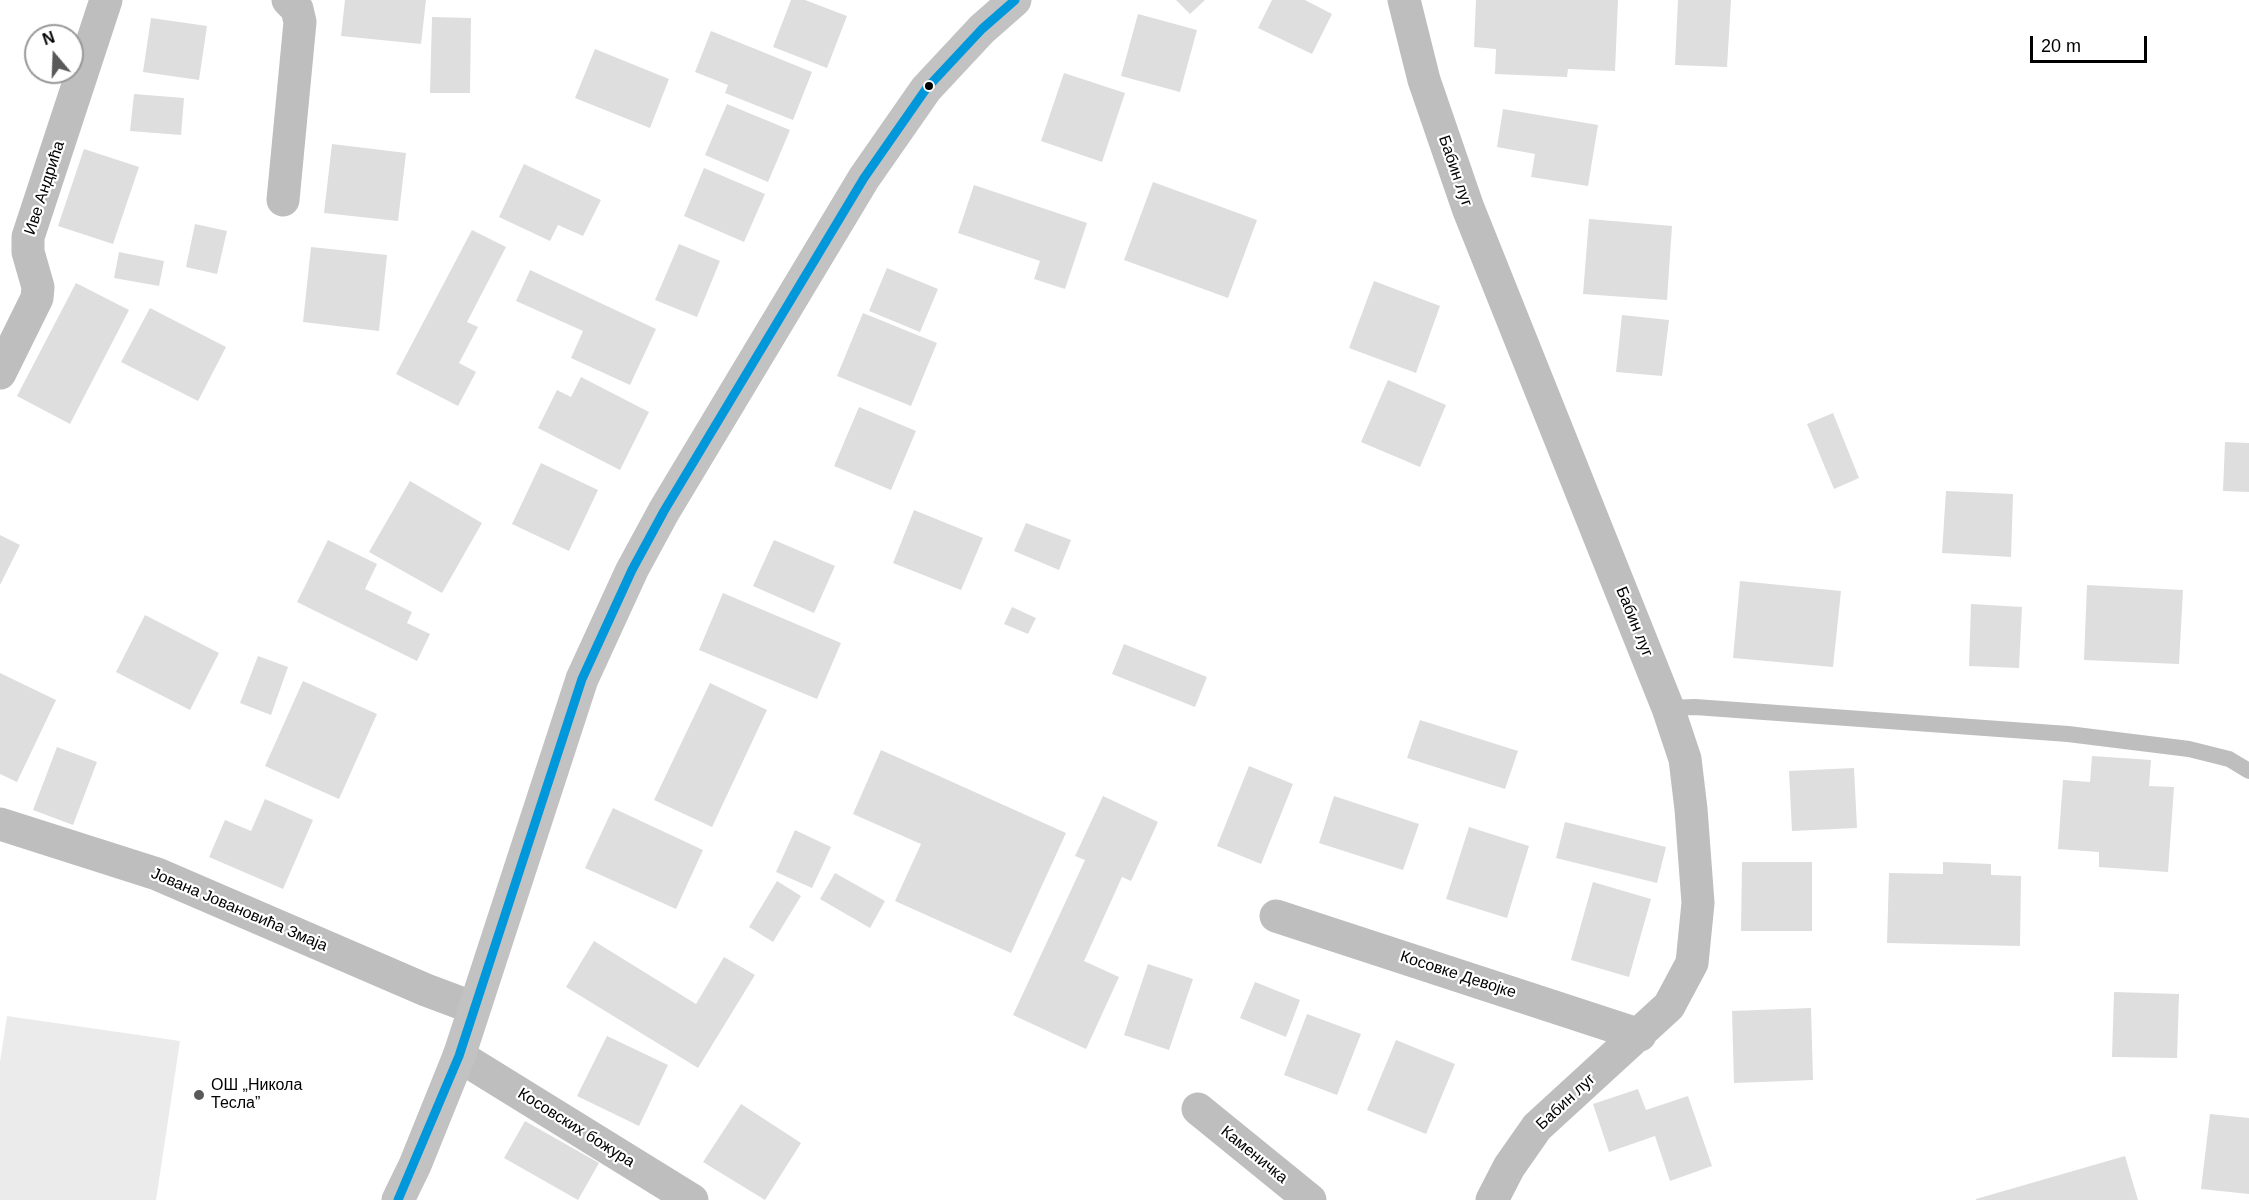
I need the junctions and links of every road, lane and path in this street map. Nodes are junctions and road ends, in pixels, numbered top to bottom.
1 (106, 0) edge
2 (288, 0) edge
3 (1015, 0) edge
4 (1404, 0) edge
5 (283, 200) dead end
6 (0, 373) edge
7 (1668, 708) junction
8 (2249, 771) edge
9 (0, 824) edge
10 (1276, 916) dead end
11 (474, 1008) junction
12 (1640, 1035) junction
13 (459, 1056) junction
14 (1198, 1109) dead end
15 (398, 1200) edge
16 (692, 1200) edge
17 (1310, 1200) edge
18 (1492, 1200) edge

1 - 6 street, Иве Андрића
2 - 5 street
3 - 11 street
4 - 7 street, Бабин луг
7 - 8 lane
7 - 12 street, Бабин луг
9 - 11 street, Јована Јовановића Змаја
10 - 12 street, Косовке Девојке
11 - 13 street
12 - 18 street, Бабин луг
13 - 15 street
13 - 16 street, Косовских божура
14 - 17 street, Каменичка

